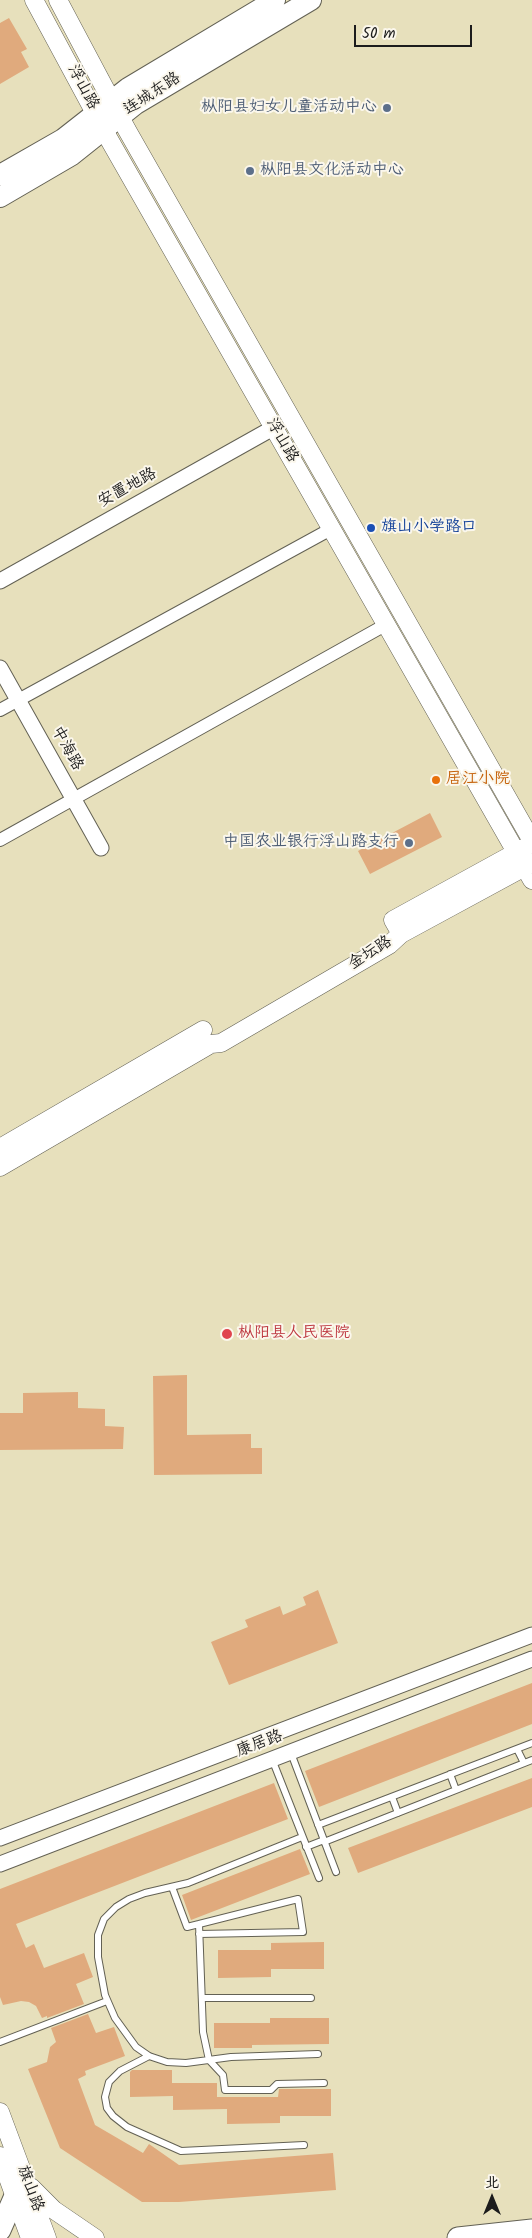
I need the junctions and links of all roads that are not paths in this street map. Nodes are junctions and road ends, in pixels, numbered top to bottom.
1 (34, 0) edge
2 (58, 0) edge
3 (275, 0) edge
4 (311, 0) edge
5 (116, 108) junction
6 (100, 121) junction
7 (0, 175) edge
8 (0, 197) edge
9 (273, 428) junction
10 (331, 529) junction
11 (0, 581) edge
12 (386, 624) junction
13 (0, 668) edge
14 (18, 700) junction
15 (0, 710) edge
16 (74, 799) junction
17 (0, 840) edge
18 (101, 848) dead end
19 (528, 858) edge
20 (207, 1037) junction
21 (0, 1148) edge
22 (0, 1166) edge
23 (532, 1635) edge
24 (532, 1659) edge
25 (532, 1743) edge
26 (517, 1749) junction
27 (290, 1752) junction
28 (272, 1759) junction
29 (532, 1760) edge
30 (524, 1764) junction
31 (450, 1774) junction
32 (456, 1790) junction
33 (392, 1797) junction
34 (398, 1813) junction
35 (318, 1825) junction
36 (302, 1837) junction
37 (0, 1838) edge
38 (324, 1841) junction
39 (306, 1847) junction
40 (0, 1864) edge
41 (336, 1872) dead end
42 (319, 1878) dead end
43 (172, 1886) junction
44 (199, 1924) junction
45 (200, 1934) junction
46 (202, 1998) junction
47 (310, 1998) dead end
48 (107, 2001) junction
49 (0, 2042) edge
50 (318, 2054) dead end
51 (149, 2056) junction
52 (209, 2060) junction
53 (324, 2083) dead end
54 (0, 2112) edge
55 (304, 2145) dead end
56 (0, 2156) edge
57 (21, 2190) junction
58 (0, 2230) edge
59 (532, 2230) edge
60 (30, 2238) edge
61 (47, 2238) edge
62 (95, 2238) edge
63 (458, 2238) edge

1 - 6 main road, 浮山路
2 - 5 main road, 浮山路
3 - 5 main road, 连城东路
4 - 5 main road, 连城东路
5 - 6 main road, 连城东路
5 - 19 main road, 浮山路
6 - 7 main road, 连城东路
6 - 8 main road, 连城东路
6 - 9 main road, 浮山路
9 - 10 main road, 浮山路
9 - 11 street, 安置地路
10 - 12 main road, 浮山路
10 - 14 street
12 - 16 street
12 - 19 main road, 浮山路
13 - 14 street, 中海路
14 - 15 street
14 - 16 street, 中海路
16 - 17 street
16 - 18 street, 中海路
19 - 20 main road, 金坛路
20 - 21 main road, 金坛路
20 - 22 main road, 金坛路
23 - 37 street, 康居路
24 - 27 street, 康居路
25 - 26 lane
26 - 30 lane
26 - 31 lane
27 - 28 street, 康居路
27 - 35 lane
28 - 36 lane
28 - 40 street, 康居路
29 - 30 lane
30 - 32 lane
31 - 32 lane
31 - 33 lane
32 - 34 lane
33 - 34 lane
33 - 35 lane
34 - 38 lane
35 - 38 lane
36 - 39 lane
36 - 43 lane
38 - 39 lane
38 - 41 lane
39 - 42 lane
43 - 44 lane
43 - 48 lane
44 - 45 lane
44 - 45 lane
45 - 46 lane
46 - 47 lane
46 - 52 lane
48 - 49 lane
48 - 51 lane
50 - 52 lane
51 - 52 lane
51 - 55 lane
52 - 53 lane
54 - 57 main road, 旗山路
56 - 57 main road, 旗山路
57 - 58 highway
57 - 60 main road, 旗山路
57 - 61 main road, 旗山路
57 - 62 main road
59 - 63 highway

